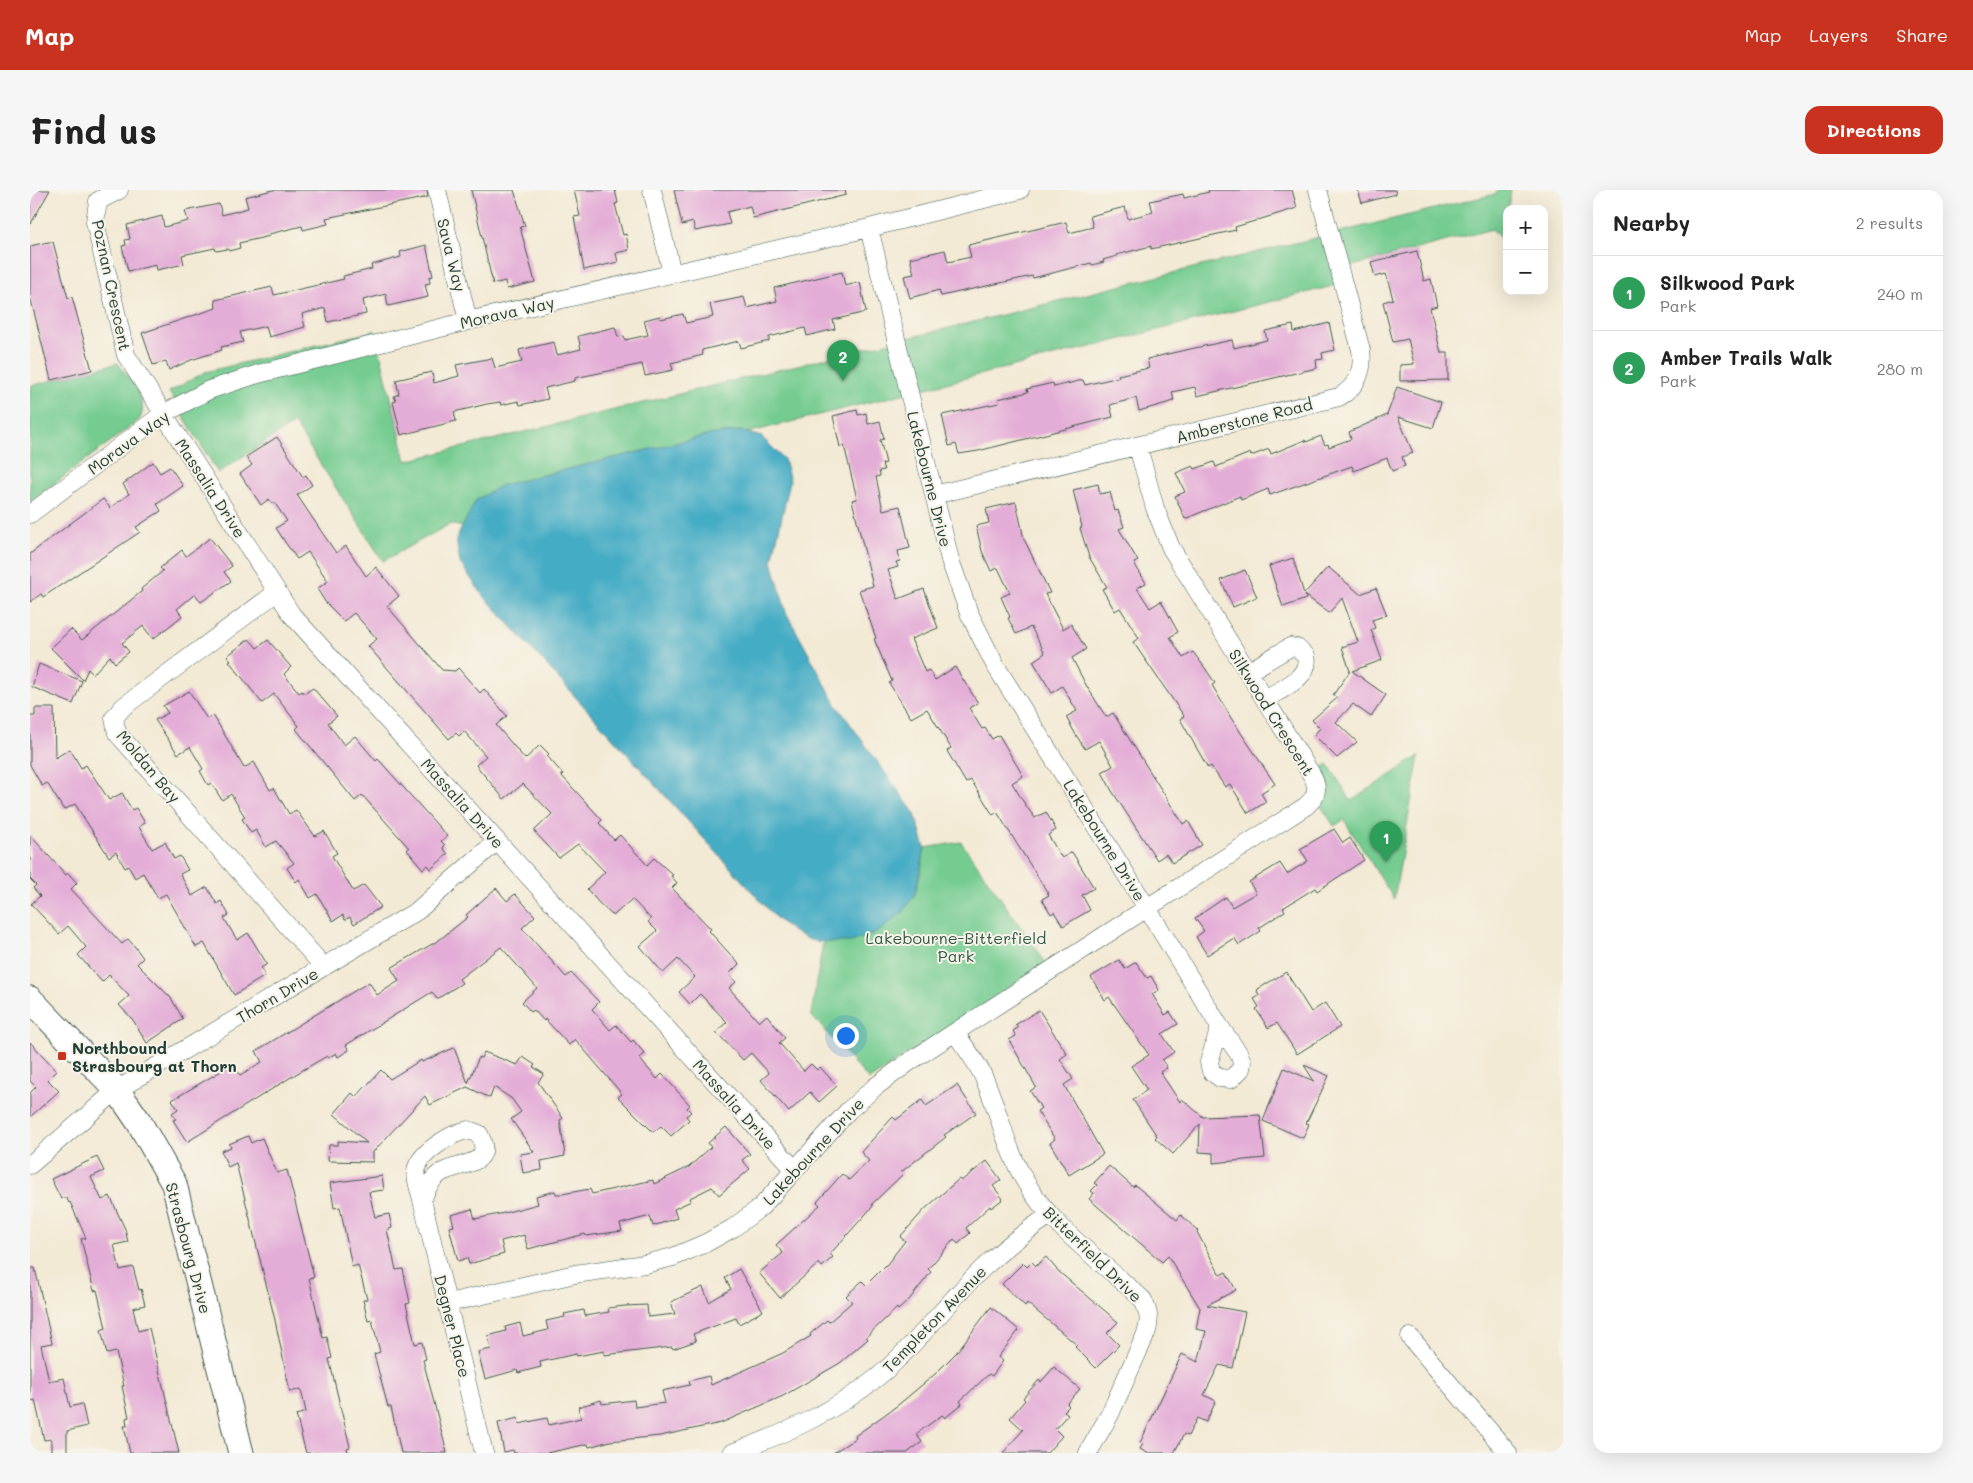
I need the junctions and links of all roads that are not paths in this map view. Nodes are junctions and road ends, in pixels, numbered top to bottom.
1 (120, 190) edge
2 (436, 190) edge
3 (652, 190) edge
4 (1020, 190) edge
5 (1318, 190) edge
6 (869, 228) junction
7 (672, 273) junction
8 (468, 320) junction
9 (163, 414) junction
10 (1138, 447) junction
11 (934, 495) junction
12 (30, 514) edge
13 (277, 592) junction
14 (1248, 672) junction
15 (1265, 699) junction
16 (497, 841) junction
17 (1147, 908) junction
18 (324, 967) junction
19 (30, 999) edge
20 (1220, 1027) dead end
21 (955, 1033) junction
22 (117, 1090) junction
23 (30, 1165) edge
24 (794, 1169) junction
25 (422, 1200) dead end
26 (1050, 1215) junction
27 (448, 1303) junction
28 (1410, 1336) dead end
29 (241, 1453) edge
30 (484, 1453) edge
31 (732, 1453) edge
32 (1088, 1453) edge
33 (1508, 1453) edge

1 - 9 street, Poznan Crescent
2 - 8 street, Sava Way
3 - 7 street
4 - 6 street, Morava Way
5 - 10 street, Amberstone Road
6 - 7 street, Morava Way
6 - 11 street, Lakebourne Drive
7 - 8 street, Morava Way
8 - 9 street, Morava Way
9 - 12 street, Morava Way
9 - 13 street, Massalia Drive
10 - 11 street, Amberstone Road
10 - 14 street, Silkwood Crescent
11 - 17 street, Lakebourne Drive
13 - 16 street, Massalia Drive
13 - 18 street, Moldan Bay
14 - 15 street, Silkwood Crescent
14 - 15 street
15 - 17 street, Silkwood Crescent
16 - 18 street, Thorn Drive
16 - 24 street, Massalia Drive
17 - 20 street
17 - 21 street, Lakebourne Drive
18 - 22 street, Thorn Drive
19 - 22 street, Strasbourg Drive
21 - 24 street, Lakebourne Drive
21 - 26 street, Bitterfield Drive
22 - 23 street, Thorn Drive
22 - 29 street, Strasbourg Drive
24 - 27 street, Lakebourne Drive
25 - 27 street, Degner Place
26 - 31 street, Templeton Avenue
26 - 32 street, Bitterfield Drive
27 - 30 street, Degner Place
28 - 33 street

